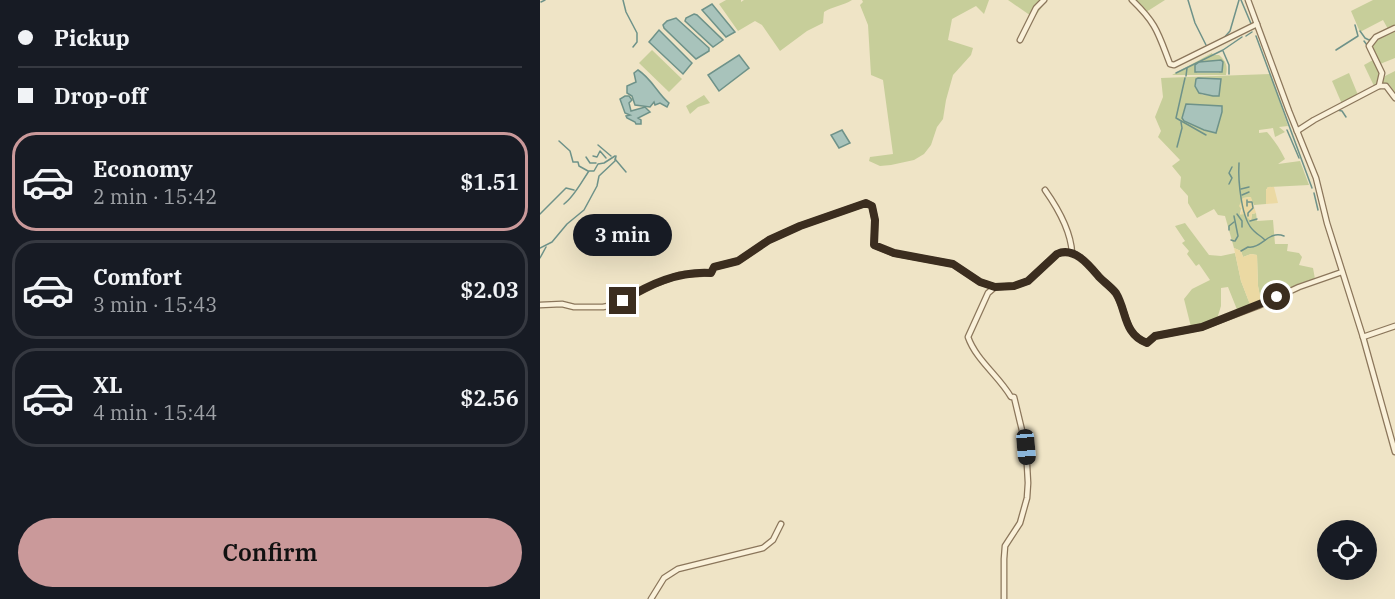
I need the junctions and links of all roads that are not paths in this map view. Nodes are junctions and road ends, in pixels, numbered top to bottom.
1 (1044, 0) edge
2 (1132, 0) edge
3 (1248, 0) edge
4 (1257, 24) junction
5 (1395, 28) edge
6 (1020, 40) dead end
7 (1379, 86) junction
8 (1395, 98) edge
9 (1298, 131) junction
10 (1045, 190) dead end
11 (1072, 253) junction
12 (1342, 272) junction
13 (980, 282) junction
14 (995, 287) junction
15 (988, 294) junction
16 (540, 305) edge
17 (1395, 326) edge
18 (1363, 337) junction
19 (1395, 452) edge
20 (781, 524) dead end
21 (651, 599) edge
22 (1004, 599) edge

1 - 6 street
2 - 4 street
3 - 4 street
4 - 9 street
5 - 7 street
7 - 8 street
7 - 9 street
9 - 12 street
10 - 11 street
11 - 12 street
11 - 14 street
12 - 18 street
13 - 14 street
13 - 15 street
13 - 16 street
14 - 15 street
15 - 22 street
17 - 18 street
18 - 19 street
20 - 21 street

